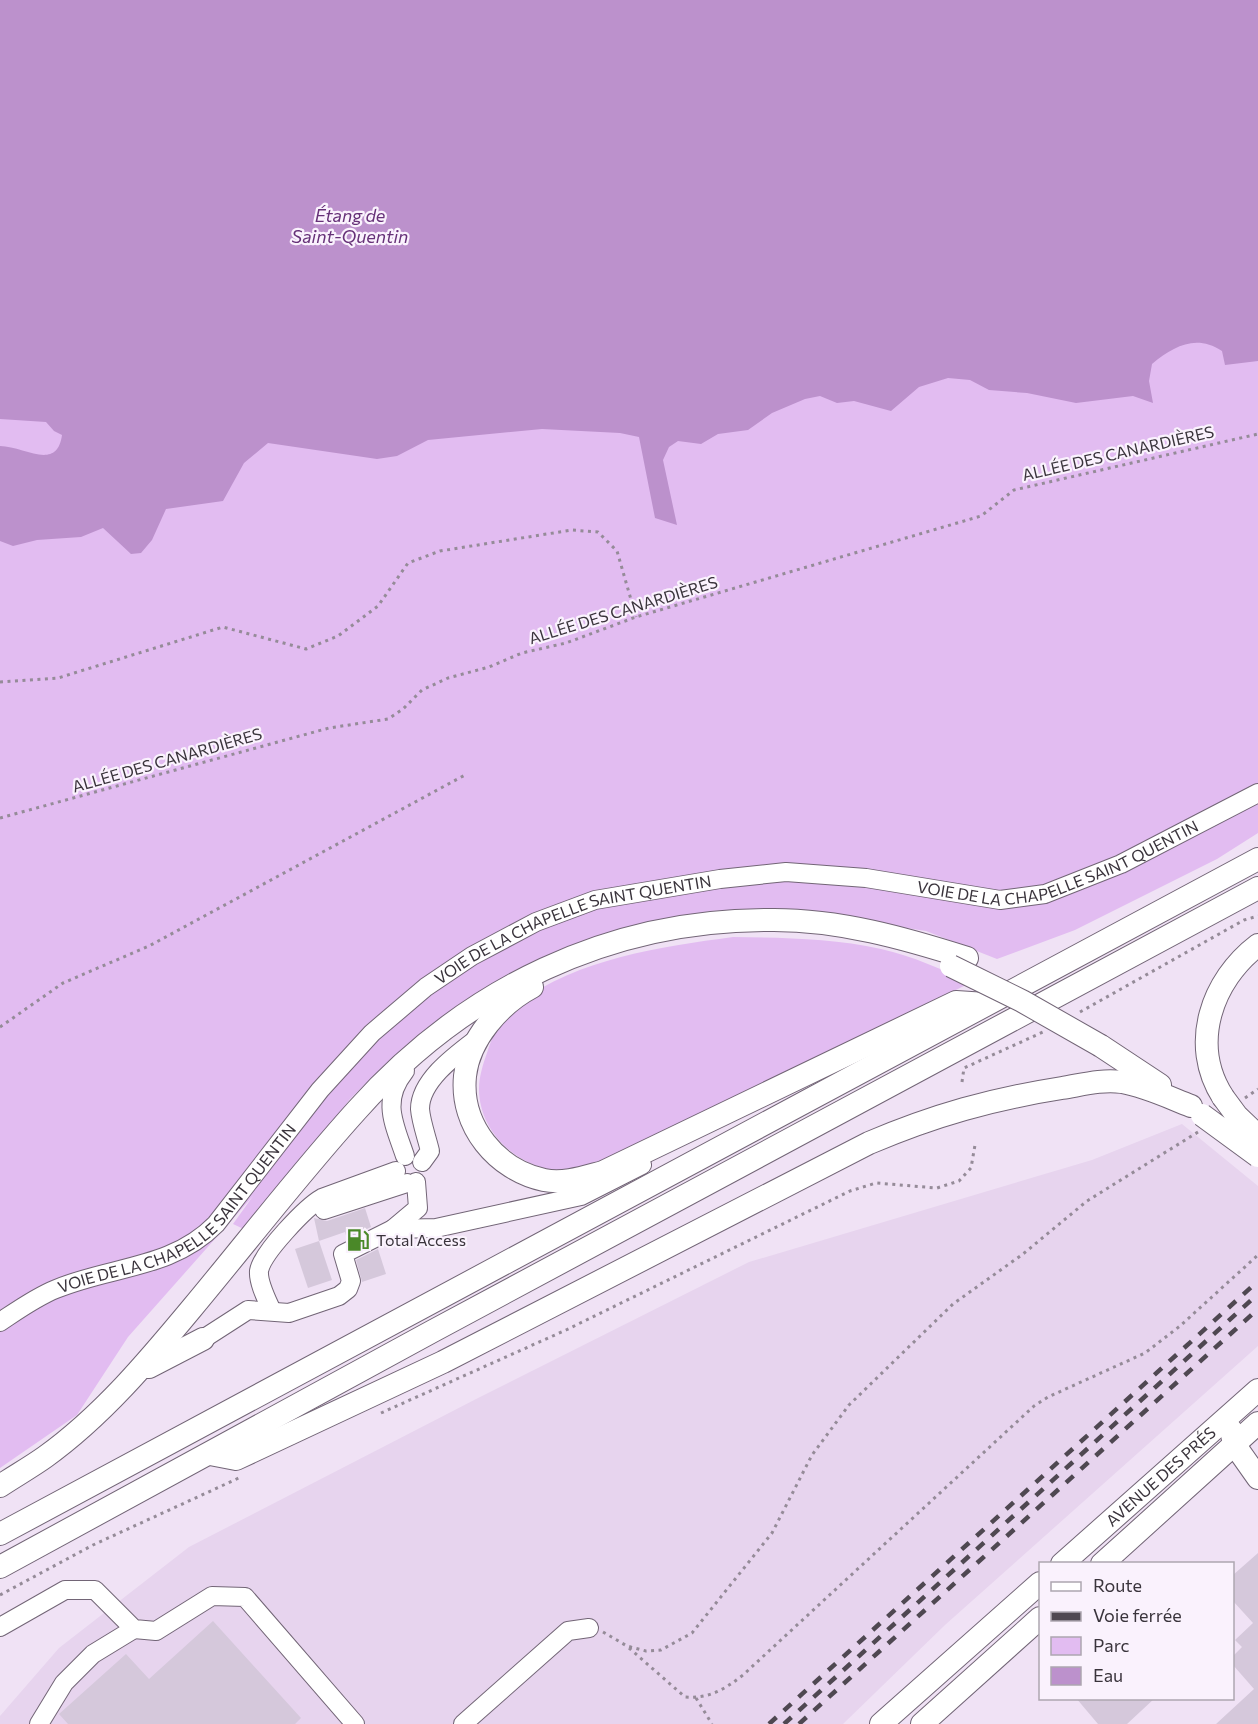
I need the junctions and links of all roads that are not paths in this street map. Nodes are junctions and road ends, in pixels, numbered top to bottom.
1 (1258, 793) edge
2 (1258, 859) edge
3 (1258, 888) edge
4 (1258, 945) edge
5 (959, 962) junction
6 (986, 1004) junction
7 (480, 1036) junction
8 (412, 1053) junction
9 (1211, 1109) junction
10 (711, 1120) junction
11 (1258, 1136) edge
12 (1258, 1140) edge
13 (1258, 1156) edge
14 (406, 1173) junction
15 (393, 1229) junction
16 (272, 1311) junction
17 (0, 1322) edge
18 (203, 1339) joint
19 (136, 1374) junction
20 (1258, 1390) edge
21 (1228, 1417) junction
22 (1256, 1429) edge
23 (1234, 1444) junction
24 (210, 1454) junction
25 (1199, 1477) junction
26 (1257, 1477) edge
27 (0, 1486) edge
28 (0, 1534) edge
29 (1063, 1562) edge
30 (1103, 1562) edge
31 (0, 1567) edge
32 (1039, 1585) edge
33 (1039, 1620) edge
34 (0, 1627) edge
35 (589, 1628) road end
36 (134, 1629) junction
37 (39, 1724) edge
38 (356, 1724) edge
39 (463, 1724) edge
40 (881, 1724) edge
41 (922, 1724) edge

1 - 17 street, VOIE DE LA CHAPELLE SAINT QUENTIN
2 - 6 main road
3 - 24 main road
4 - 9 main road
5 - 7 main road
5 - 8 main road
5 - 9 main road, bridge
6 - 10 main road
6 - 28 main road
7 - 10 main road
7 - 14 street
8 - 14 street
8 - 19 main road
9 - 11 main road, bridge
9 - 12 main road
9 - 13 main road, bridge
9 - 24 main road
10 - 15 street
14 - 15 street
14 - 16 street
15 - 16 street
16 - 18 street
18 - 19 main road
19 - 27 main road
20 - 21 main road, AVENUE DES PRÉS
21 - 22 main road
21 - 23 main road
21 - 29 main road, AVENUE DES PRÉS
22 - 23 main road, AVENUE DES PRÉS
23 - 25 main road, AVENUE DES PRÉS
23 - 26 main road
24 - 31 main road
25 - 26 main road
25 - 30 main road, AVENUE DES PRÉS
32 - 40 main road
33 - 41 main road
34 - 36 street
35 - 39 street
36 - 37 street
36 - 38 street

